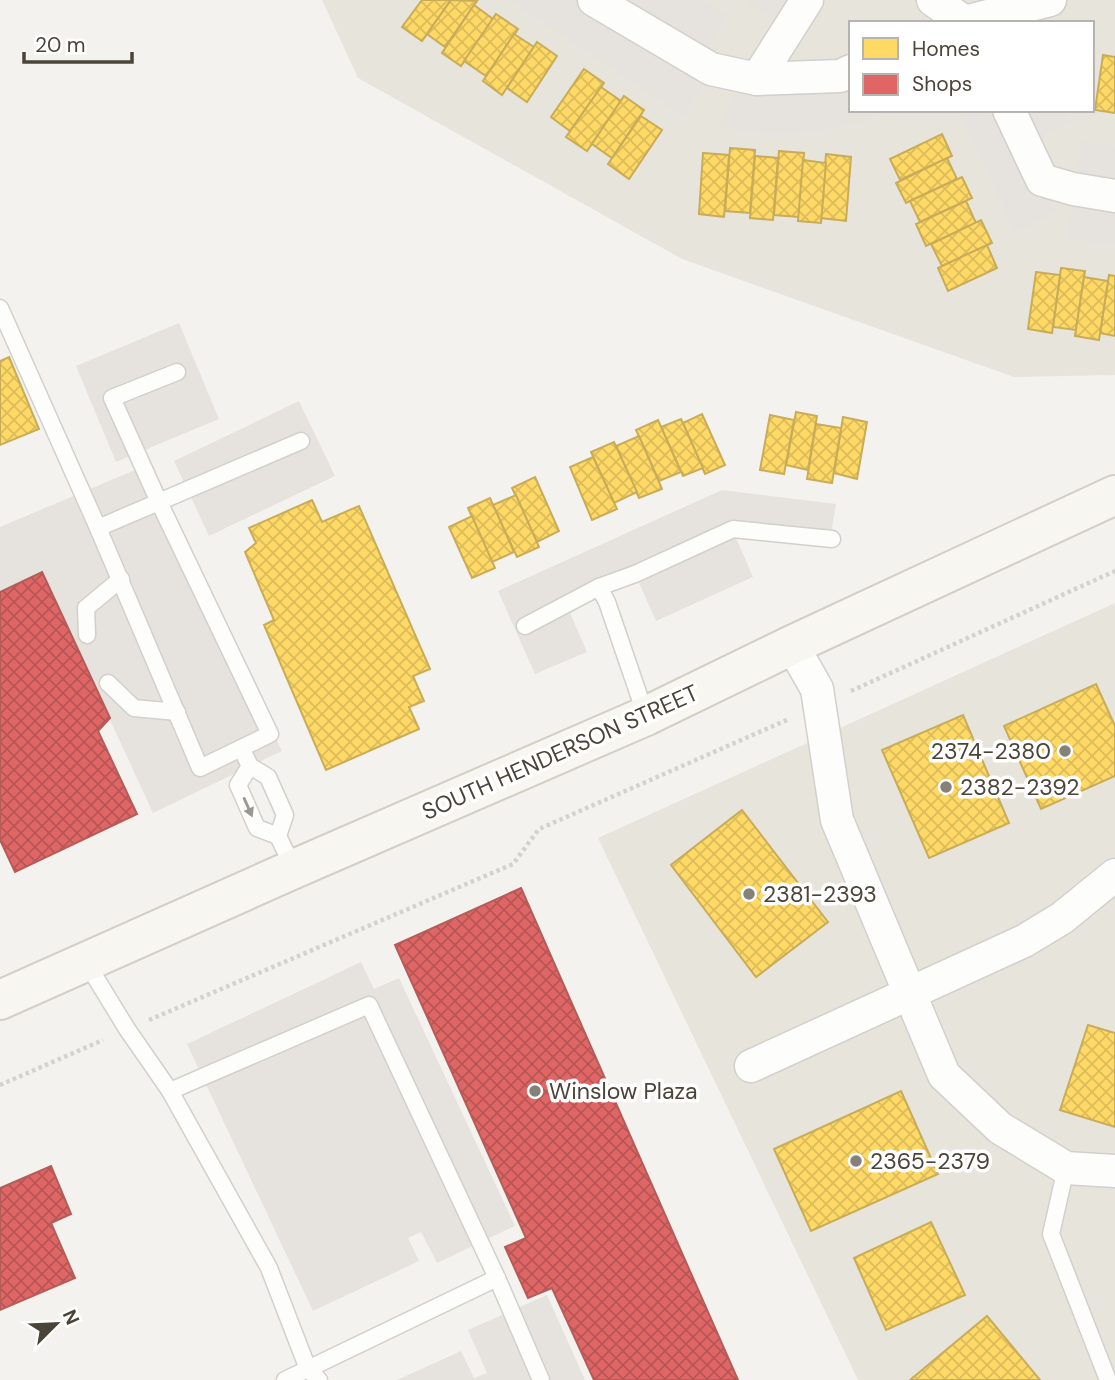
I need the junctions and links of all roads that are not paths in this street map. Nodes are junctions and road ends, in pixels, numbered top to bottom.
1 (594, 0) edge
2 (807, 0) edge
3 (933, 0) edge
4 (1050, 0) edge
5 (963, 21) edge
6 (968, 21) edge
7 (849, 72) edge
8 (757, 79) junction
9 (1010, 112) edge
10 (1115, 196) edge
11 (0, 308) edge
12 (177, 372) dead end
13 (301, 441) dead end
14 (1115, 495) edge
15 (159, 502) junction
16 (98, 527) junction
17 (832, 539) dead end
18 (121, 579) junction
19 (599, 587) junction
20 (525, 626) dead end
21 (87, 635) dead end
22 (792, 645) junction
23 (108, 683) dead end
24 (177, 712) junction
25 (646, 716) junction
26 (242, 747) junction
27 (250, 766) junction
28 (286, 852) junction
29 (1115, 875) edge
30 (85, 961) junction
31 (910, 995) junction
32 (0, 1000) edge
33 (751, 1066) dead end
34 (170, 1091) junction
35 (1066, 1168) junction
36 (1115, 1171) edge
37 (497, 1278) junction
38 (314, 1375) edge
39 (285, 1380) edge
40 (541, 1380) edge
41 (1108, 1380) edge

1 - 8 street
2 - 8 street
3 - 5 street
4 - 6 street
7 - 8 street
9 - 10 street
11 - 16 lane
12 - 15 lane
13 - 15 lane
14 - 22 street, SOUTH HENDERSON STREET
15 - 16 lane
15 - 26 lane
16 - 18 lane
17 - 19 lane
18 - 21 lane
18 - 24 lane
19 - 20 lane
19 - 25 lane
22 - 25 street, SOUTH HENDERSON STREET
22 - 31 street
23 - 24 lane
24 - 26 lane
25 - 28 street, SOUTH HENDERSON STREET
26 - 27 lane
27 - 28 lane
27 -> 28 lane
28 - 30 street, SOUTH HENDERSON STREET
29 - 31 street
30 - 32 street, SOUTH HENDERSON STREET
30 - 34 lane
31 - 33 street
31 - 35 street
34 - 37 lane
34 - 38 lane
35 - 36 street
35 - 41 lane
37 - 38 lane
37 - 40 lane
38 - 39 lane

